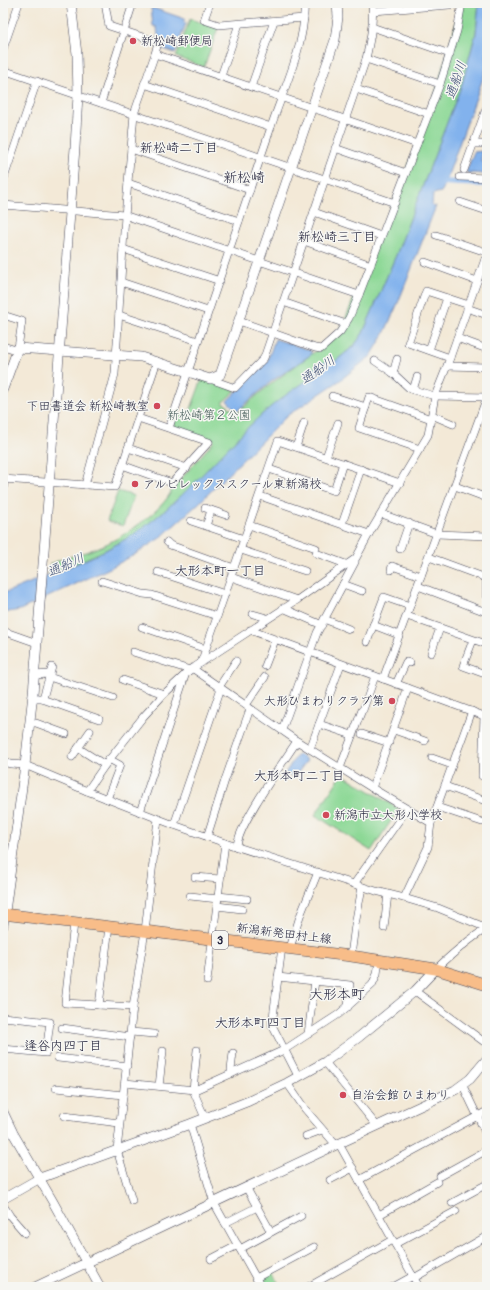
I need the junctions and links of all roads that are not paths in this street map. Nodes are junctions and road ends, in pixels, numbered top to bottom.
1 (19, 3) edge
2 (71, 3) edge
3 (106, 3) edge
4 (133, 3) edge
5 (210, 3) edge
6 (304, 3) edge
7 (337, 3) edge
8 (462, 3) edge
9 (373, 7) edge
10 (304, 18) junction
11 (274, 21) junction
12 (239, 24) junction
13 (372, 27) junction
14 (124, 31) junction
15 (3, 49) edge
16 (155, 54) junction
17 (450, 54) junction
18 (366, 59) junction
19 (3, 70) edge
20 (221, 76) junction
21 (37, 81) junction
22 (144, 84) junction
23 (440, 84) junction
24 (251, 86) junction
25 (356, 90) junction
26 (78, 95) junction
27 (281, 97) junction
28 (100, 103) junction
29 (312, 108) junction
30 (487, 110) edge
31 (134, 114) junction
32 (429, 114) junction
33 (345, 119) junction
34 (271, 127) junction
35 (417, 144) junction
36 (473, 144) junction
37 (482, 144) dead end
38 (335, 148) junction
39 (131, 149) junction
40 (260, 158) junction
41 (291, 168) junction
42 (464, 170) dead end
43 (406, 173) junction
44 (460, 177) dead end
45 (487, 178) edge
46 (325, 180) junction
47 (3, 181) edge
48 (128, 183) junction
49 (250, 190) junction
50 (460, 202) dead end
51 (395, 203) junction
52 (3, 205) edge
53 (70, 211) junction
54 (487, 211) edge
55 (314, 212) junction
56 (126, 216) junction
57 (239, 221) junction
58 (436, 235) dead end
59 (381, 236) junction
60 (304, 242) junction
61 (123, 249) junction
62 (230, 251) junction
63 (486, 259) edge
64 (259, 261) junction
65 (426, 262) dead end
66 (371, 265) junction
67 (293, 273) junction
68 (220, 281) junction
69 (477, 281) junction
70 (121, 282) junction
71 (359, 295) junction
72 (447, 298) junction
73 (283, 302) junction
74 (468, 307) junction
75 (208, 311) junction
76 (3, 315) edge
77 (118, 315) junction
78 (487, 315) edge
79 (239, 321) junction
80 (346, 324) junction
81 (272, 333) junction
82 (457, 338) junction
83 (198, 341) junction
84 (3, 346) edge
85 (17, 349) junction
86 (487, 349) edge
87 (428, 350) junction
88 (59, 351) junction
89 (116, 355) junction
90 (450, 358) junction
91 (397, 359) dead end
92 (157, 361) junction
93 (375, 361) dead end
94 (448, 366) junction
95 (487, 367) edge
96 (188, 372) junction
97 (393, 373) junction
98 (417, 377) dead end
99 (210, 379) junction
100 (3, 389) edge
101 (413, 390) junction
102 (332, 396) dead end
103 (435, 396) junction
104 (366, 407) junction
105 (432, 417) junction
106 (138, 418) junction
107 (338, 422) dead end
108 (304, 423) dead end
109 (453, 424) dead end
110 (169, 428) junction
111 (296, 447) junction
112 (128, 448) junction
113 (420, 449) junction
114 (326, 457) junction
115 (343, 463) junction
116 (122, 465) junction
117 (187, 468) junction
118 (269, 469) junction
119 (361, 469) junction
120 (4, 479) edge
121 (49, 482) junction
122 (400, 483) junction
123 (85, 485) junction
124 (455, 486) junction
125 (3, 488) edge
126 (260, 496) junction
127 (487, 498) edge
128 (382, 514) junction
129 (226, 515) dead end
130 (191, 521) dead end
131 (409, 523) junction
132 (342, 524) junction
133 (249, 525) junction
134 (206, 526) junction
135 (369, 534) junction
136 (437, 534) junction
137 (487, 536) edge
138 (244, 539) junction
139 (167, 542) dead end
140 (400, 549) dead end
141 (241, 550) junction
142 (429, 557) junction
143 (356, 558) junction
144 (348, 565) junction
145 (234, 568) junction
146 (391, 570) dead end
147 (305, 571) dead end
148 (158, 572) dead end
149 (421, 576) junction
150 (231, 577) junction
151 (102, 580) dead end
152 (343, 584) junction
153 (418, 586) junction
154 (362, 590) dead end
155 (225, 594) junction
156 (297, 600) junction
157 (410, 606) junction
158 (283, 608) junction
159 (253, 614) dead end
160 (217, 616) junction
161 (407, 616) junction
162 (267, 618) junction
163 (323, 622) junction
164 (373, 625) junction
165 (142, 627) dead end
166 (440, 628) junction
167 (349, 629) dead end
168 (250, 630) junction
169 (3, 631) edge
170 (399, 635) junction
171 (275, 640) junction
172 (473, 640) junction
173 (367, 642) dead end
174 (37, 643) junction
175 (486, 644) dead end
176 (206, 649) junction
177 (133, 652) dead end
178 (311, 653) junction
179 (430, 653) dead end
180 (236, 661) dead end
181 (201, 663) junction
182 (410, 663) dead end
183 (342, 664) junction
184 (265, 666) dead end
185 (52, 667) dead end
186 (190, 670) junction
187 (485, 674) dead end
188 (34, 675) junction
189 (49, 676) junction
190 (375, 676) junction
191 (264, 677) dead end
192 (383, 679) junction
193 (123, 680) dead end
194 (396, 684) junction
195 (220, 688) junction
196 (408, 688) junction
197 (164, 694) junction
198 (32, 698) junction
199 (43, 698) junction
200 (113, 698) dead end
201 (248, 707) junction
202 (472, 711) junction
203 (485, 717) edge
204 (99, 719) dead end
205 (30, 723) junction
206 (319, 724) junction
207 (282, 730) junction
208 (394, 730) junction
209 (90, 731) dead end
210 (66, 734) dead end
211 (362, 734) dead end
212 (352, 735) junction
213 (297, 741) junction
214 (426, 741) dead end
215 (389, 743) junction
216 (78, 748) junction
217 (310, 749) junction
218 (72, 757) dead end
219 (432, 758) dead end
220 (3, 762) edge
221 (107, 762) junction
222 (25, 765) junction
223 (452, 765) junction
224 (340, 768) junction
225 (482, 776) dead end
226 (445, 786) junction
227 (372, 788) junction
228 (87, 791) junction
229 (107, 799) junction
230 (483, 800) dead end
231 (437, 807) junction
232 (407, 809) junction
233 (140, 812) junction
234 (158, 819) junction
235 (482, 822) dead end
236 (431, 823) junction
237 (174, 825) junction
238 (207, 836) junction
239 (224, 843) junction
240 (237, 847) junction
241 (318, 872) junction
242 (195, 877) dead end
243 (220, 879) junction
244 (354, 884) junction
245 (362, 886) junction
246 (388, 894) junction
247 (190, 896) dead end
248 (404, 898) junction
249 (247, 899) dead end
250 (218, 900) junction
251 (242, 909) dead end
252 (4, 914) edge
253 (74, 923) junction
254 (3, 926) edge
255 (109, 927) junction
256 (485, 927) edge
257 (384, 928) dead end
258 (145, 931) junction
259 (212, 939) junction
260 (286, 948) junction
261 (351, 956) junction
262 (380, 960) junction
263 (436, 969) junction
264 (278, 977) junction
265 (207, 981) dead end
266 (314, 981) junction
267 (487, 985) edge
268 (415, 991) junction
269 (99, 1005) junction
270 (133, 1007) junction
271 (348, 1007) junction
272 (3, 1017) edge
273 (62, 1028) dead end
274 (131, 1034) junction
275 (154, 1034) dead end
276 (308, 1034) junction
277 (487, 1044) edge
278 (3, 1049) edge
279 (197, 1050) dead end
280 (284, 1050) junction
281 (163, 1051) dead end
282 (233, 1053) dead end
283 (58, 1058) dead end
284 (487, 1059) edge
285 (325, 1062) junction
286 (127, 1066) junction
287 (233, 1073) junction
288 (298, 1076) junction
289 (125, 1083) junction
290 (287, 1083) junction
291 (159, 1086) junction
292 (463, 1086) junction
293 (56, 1088) dead end
294 (193, 1090) junction
295 (123, 1095) junction
296 (487, 1111) edge
297 (3, 1112) edge
298 (64, 1116) dead end
299 (477, 1116) junction
300 (205, 1118) junction
301 (119, 1124) junction
302 (190, 1124) junction
303 (377, 1126) junction
304 (322, 1130) junction
305 (306, 1136) dead end
306 (487, 1136) edge
307 (337, 1144) junction
308 (117, 1150) junction
309 (487, 1150) edge
310 (353, 1168) junction
311 (40, 1178) junction
312 (330, 1180) dead end
313 (359, 1180) junction
314 (487, 1184) edge
315 (246, 1187) junction
316 (3, 1199) edge
317 (132, 1201) dead end
318 (214, 1203) junction
319 (452, 1203) dead end
320 (3, 1205) edge
321 (257, 1207) junction
322 (456, 1211) dead end
323 (379, 1215) junction
324 (301, 1216) dead end
325 (225, 1223) junction
326 (271, 1232) junction
327 (25, 1233) dead end
328 (487, 1236) edge
329 (394, 1242) junction
330 (239, 1247) junction
331 (314, 1247) dead end
332 (211, 1259) dead end
333 (87, 1263) junction
334 (413, 1277) junction
335 (256, 1278) junction
336 (35, 1287) edge
337 (100, 1287) edge
338 (261, 1287) edge
339 (308, 1287) edge
340 (394, 1287) edge
341 (419, 1287) edge

1 - 15 street
2 - 26 street
3 - 14 street
4 - 14 street
5 - 12 street
6 - 10 street
7 - 29 street
8 - 9 street
8 - 17 street
9 - 13 street
10 - 11 street
10 - 27 street
11 - 12 street
11 - 24 street
12 - 20 street
13 - 17 street
13 - 18 street
14 - 16 street
14 - 28 street
16 - 20 street
16 - 22 street
17 - 23 street
18 - 23 street
18 - 25 street
19 - 21 street
20 - 24 street
21 - 26 street
21 - 47 street
22 - 31 street
22 - 34 street
23 - 32 street
24 - 27 street
25 - 32 street
25 - 33 street
26 - 28 street
26 - 53 street
27 - 29 street
27 - 34 street
28 - 31 street
29 - 33 street
29 - 41 street
30 - 36 street
31 - 39 street
31 - 40 street
32 - 35 street
33 - 35 street
33 - 38 street
34 - 40 street
35 - 43 street
36 - 37 street
36 - 42 street
38 - 43 street
38 - 46 street
39 - 48 street
39 - 49 street
40 - 41 street
40 - 49 street
41 - 46 street
41 - 64 street
43 - 51 street
44 - 45 street
46 - 51 street
46 - 55 street
48 - 56 street
48 - 57 street
49 - 57 street
50 - 54 street
51 - 59 street
52 - 53 street
53 - 56 street
53 - 88 street
55 - 59 street
55 - 60 street
56 - 61 street
56 - 62 street
57 - 62 street
58 - 63 street
59 - 66 street
60 - 66 street
60 - 67 street
61 - 68 street
61 - 70 street
62 - 64 street
62 - 68 street
63 - 69 street
64 - 67 street
64 - 79 street
65 - 69 street
66 - 71 street
67 - 71 street
67 - 73 street
68 - 75 street
69 - 74 street
70 - 75 street
70 - 77 street
71 - 80 street
72 - 74 street
72 - 87 street
72 - 87 street
73 - 80 street
73 - 81 street
74 - 78 street
74 - 82 street
75 - 83 street
76 - 85 street
77 - 83 street
77 - 89 street
79 - 81 street
79 - 99 street
80 - 81 street
81 - 99 street
82 - 86 street
82 - 90 street
83 - 96 street
84 - 85 street
85 - 88 street
85 - 100 street
87 - 90 street
88 - 89 street
88 - 121 street
89 - 92 street
89 - 123 street
90 - 94 street
91 - 97 street
92 - 96 street
92 - 106 street
93 - 97 street
94 - 95 street
94 - 103 street
96 - 99 street
96 - 110 street
97 - 101 street
98 - 101 street
101 - 103 street
102 - 104 street
103 - 105 street
103 - 124 street
104 - 105 street
104 - 113 street
105 - 109 street
105 - 113 street
106 - 110 street
106 - 112 street
107 - 114 street
108 - 111 street
110 - 117 street
111 - 114 street
111 - 118 street
112 - 116 street
112 - 117 street
113 - 122 street
114 - 115 street
115 - 118 street
115 - 119 street
116 - 117 street
116 - 123 street
118 - 126 street
119 - 122 street
119 - 132 street
120 - 121 street
120 - 125 street
121 - 123 street
121 - 174 street
122 - 128 street
124 - 127 street
124 - 136 street
126 - 132 street
126 - 133 street
128 - 131 street
128 - 135 street
129 - 134 street
130 - 134 street
131 - 136 street
131 - 140 street
132 - 135 street
133 - 138 street
133 - 144 street
134 - 138 street
135 - 143 street
136 - 137 street
136 - 142 street
138 - 141 street
139 - 145 street
141 - 145 street
141 - 147 street
142 - 149 street
142 - 153 street
143 - 144 street
143 - 152 street
144 - 156 street
145 - 150 street
146 - 149 street
148 - 155 street
149 - 153 street
150 - 155 street
150 - 156 street
151 - 160 street
152 - 154 street
152 - 163 street
153 - 157 street
155 - 160 street
156 - 158 street
157 - 161 street
157 - 164 street
158 - 162 street
158 - 163 street
159 - 162 street
160 - 176 street
161 - 166 street
161 - 170 street
162 - 168 street
163 - 167 street
163 - 178 street
164 - 170 street
164 - 173 street
165 - 176 street
166 - 172 street
166 - 179 street
168 - 171 street
168 - 181 street
169 - 174 street
170 - 192 street
171 - 178 street
171 - 184 street
172 - 175 street
172 - 187 street
174 - 188 street
176 - 181 street
177 - 186 street
178 - 183 street
178 - 207 street
180 - 195 street
181 - 186 street
182 - 194 street
183 - 190 street
183 - 206 street
185 - 189 street
186 - 195 street
186 - 197 street
186 - 233 street
188 - 189 street
188 - 198 street
189 - 199 street
189 - 200 street
190 - 192 street
190 - 212 street
191 - 201 street
192 - 194 street
193 - 197 street
194 - 196 street
195 - 201 street
195 - 237 street
196 - 202 street
196 - 208 street
197 - 221 street
198 - 199 street
198 - 205 street
199 - 204 street
201 - 207 street
201 - 238 street
202 - 203 street
202 - 223 street
203 - 225 street
205 - 210 street
205 - 222 street
206 - 212 street
206 - 217 street
207 - 213 street
208 - 214 street
208 - 215 street
209 - 216 street
211 - 215 street
212 - 224 street
213 - 217 street
213 - 240 street
215 - 227 street
216 - 218 street
216 - 221 street
217 - 224 street
219 - 223 street
220 - 222 street
221 - 228 street
221 - 229 street
222 - 228 street
222 - 252 street
223 - 226 street
224 - 227 street
226 - 230 street
226 - 231 street
227 - 232 street
228 - 229 street
229 - 233 street
231 - 235 street
231 - 236 street
232 - 236 street
232 - 244 street
233 - 234 street
234 - 237 street
234 - 258 street
236 - 248 street
237 - 238 street
238 - 239 street
239 - 240 street
239 - 243 street
240 - 241 street
241 - 244 street
241 - 260 street
242 - 243 street
243 - 250 street
244 - 245 street
245 - 246 street
245 - 261 street
246 - 248 street
246 - 257 street
247 - 250 street
248 - 256 street
249 - 250 street
250 - 251 street
250 - 259 street
252 - 253 main road, 新潟新発田村上線 / 3
252 - 254 street
253 - 255 main road, 新潟新発田村上線 / 3
253 - 269 street
255 - 258 main road, 新潟新発田村上線 / 3
255 - 269 street
256 - 263 street
258 - 259 main road, 新潟新発田村上線 / 3
258 - 270 street
259 - 260 main road, 新潟新発田村上線 / 3
259 - 265 street
260 - 261 main road, 新潟新発田村上線 / 3
260 - 264 street
261 - 262 main road, 新潟新発田村上線 / 3
262 - 263 main road, 新潟新発田村上線 / 3
262 - 271 street
263 - 267 main road, 新潟新発田村上線 / 3
263 - 268 street
264 - 266 street
264 - 280 street
266 - 271 street
266 - 276 street
268 - 277 street
268 - 285 street
269 - 270 street
270 - 274 street
271 - 276 street
272 - 278 street
273 - 274 street
274 - 275 street
274 - 286 street
276 - 280 street
279 - 294 street
280 - 287 street
280 - 288 street
281 - 291 street
282 - 287 street
283 - 286 street
284 - 292 street
285 - 288 street
285 - 303 street
286 - 289 street
287 - 294 street
288 - 290 street
289 - 291 street
289 - 295 street
290 - 300 street
290 - 304 street
291 - 294 street
292 - 299 street
292 - 303 street
293 - 295 street
294 - 300 street
295 - 301 street
296 - 299 street
297 - 311 street
298 - 301 street
299 - 306 street
299 - 313 street
300 - 302 street
301 - 308 street
302 - 308 street
302 - 318 street
303 - 307 street
304 - 305 street
304 - 307 street
307 - 310 street
307 - 315 street
308 - 311 street
308 - 317 street
309 - 323 street
310 - 312 street
310 - 313 street
311 - 316 street
311 - 333 street
313 - 323 street
314 - 319 street
315 - 318 street
315 - 321 street
318 - 325 street
318 - 333 street
320 - 327 street
321 - 325 street
321 - 326 street
322 - 329 street
323 - 329 street
324 - 326 street
325 - 330 street
326 - 330 street
328 - 334 street
329 - 334 street
329 - 339 street
330 - 332 street
330 - 335 street
331 - 335 street
333 - 336 street
333 - 337 street
334 - 340 street
334 - 341 street
335 - 338 street

